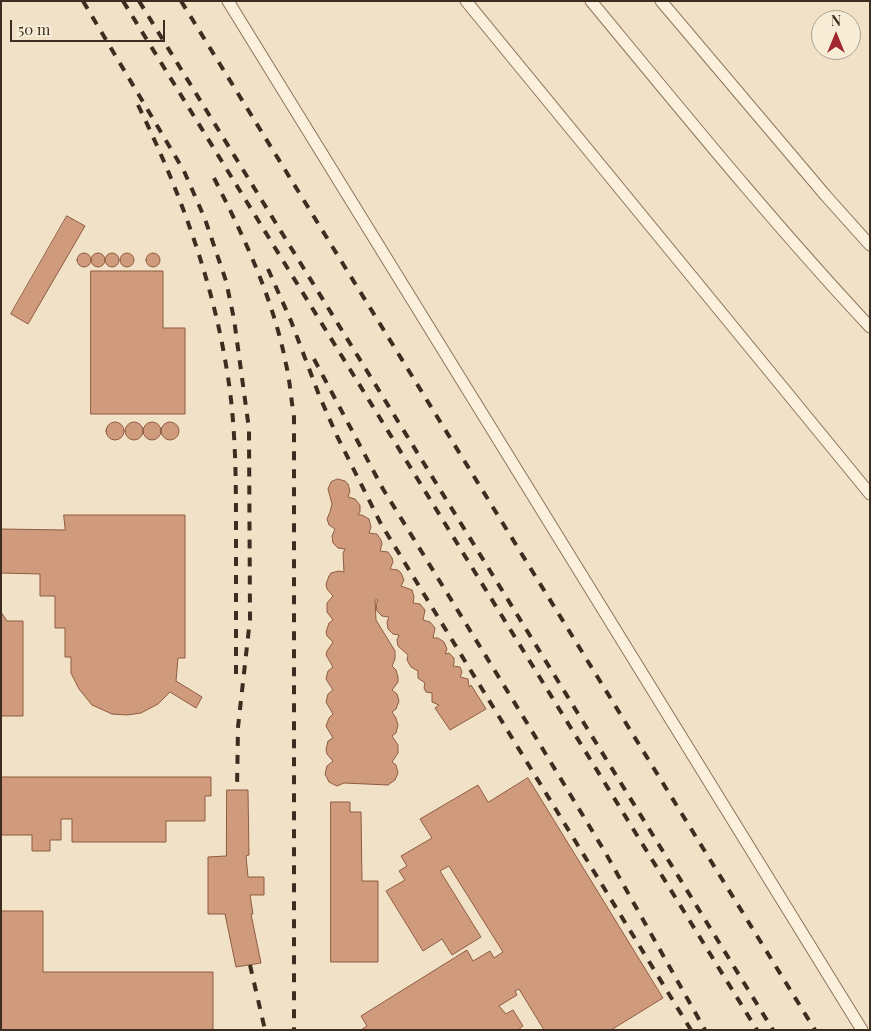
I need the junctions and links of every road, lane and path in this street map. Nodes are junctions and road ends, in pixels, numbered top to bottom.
1 (228, 1) edge
2 (466, 1) edge
3 (590, 1) edge
4 (661, 1) edge
5 (870, 245) edge
6 (870, 327) edge
7 (870, 494) edge
8 (862, 1030) edge

1 - 8 lane
2 - 7 lane
3 - 6 lane
4 - 5 lane

